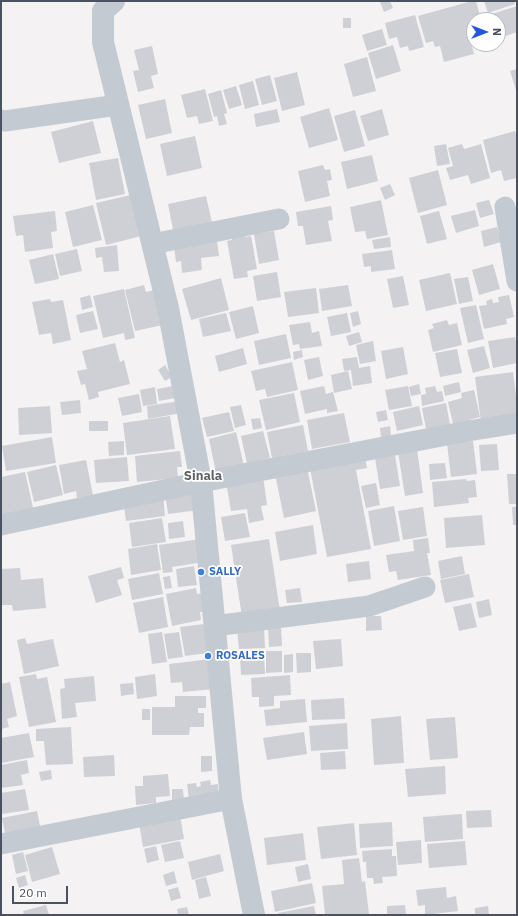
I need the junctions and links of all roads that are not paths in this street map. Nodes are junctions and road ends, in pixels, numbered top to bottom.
1 (114, 1) edge
2 (118, 105) junction
3 (1, 120) edge
4 (505, 206) dead end
5 (279, 220) dead end
6 (152, 244) junction
7 (517, 281) edge
8 (517, 423) edge
9 (202, 482) junction
10 (1, 525) edge
11 (425, 587) dead end
12 (214, 626) junction
13 (231, 799) junction
14 (1, 844) edge
15 (254, 915) edge

1 - 2 street
2 - 3 street
2 - 6 street
4 - 7 street
5 - 6 street
6 - 9 street
8 - 9 street
9 - 10 street
9 - 12 street
11 - 12 street
12 - 13 street
13 - 14 street
13 - 15 street

